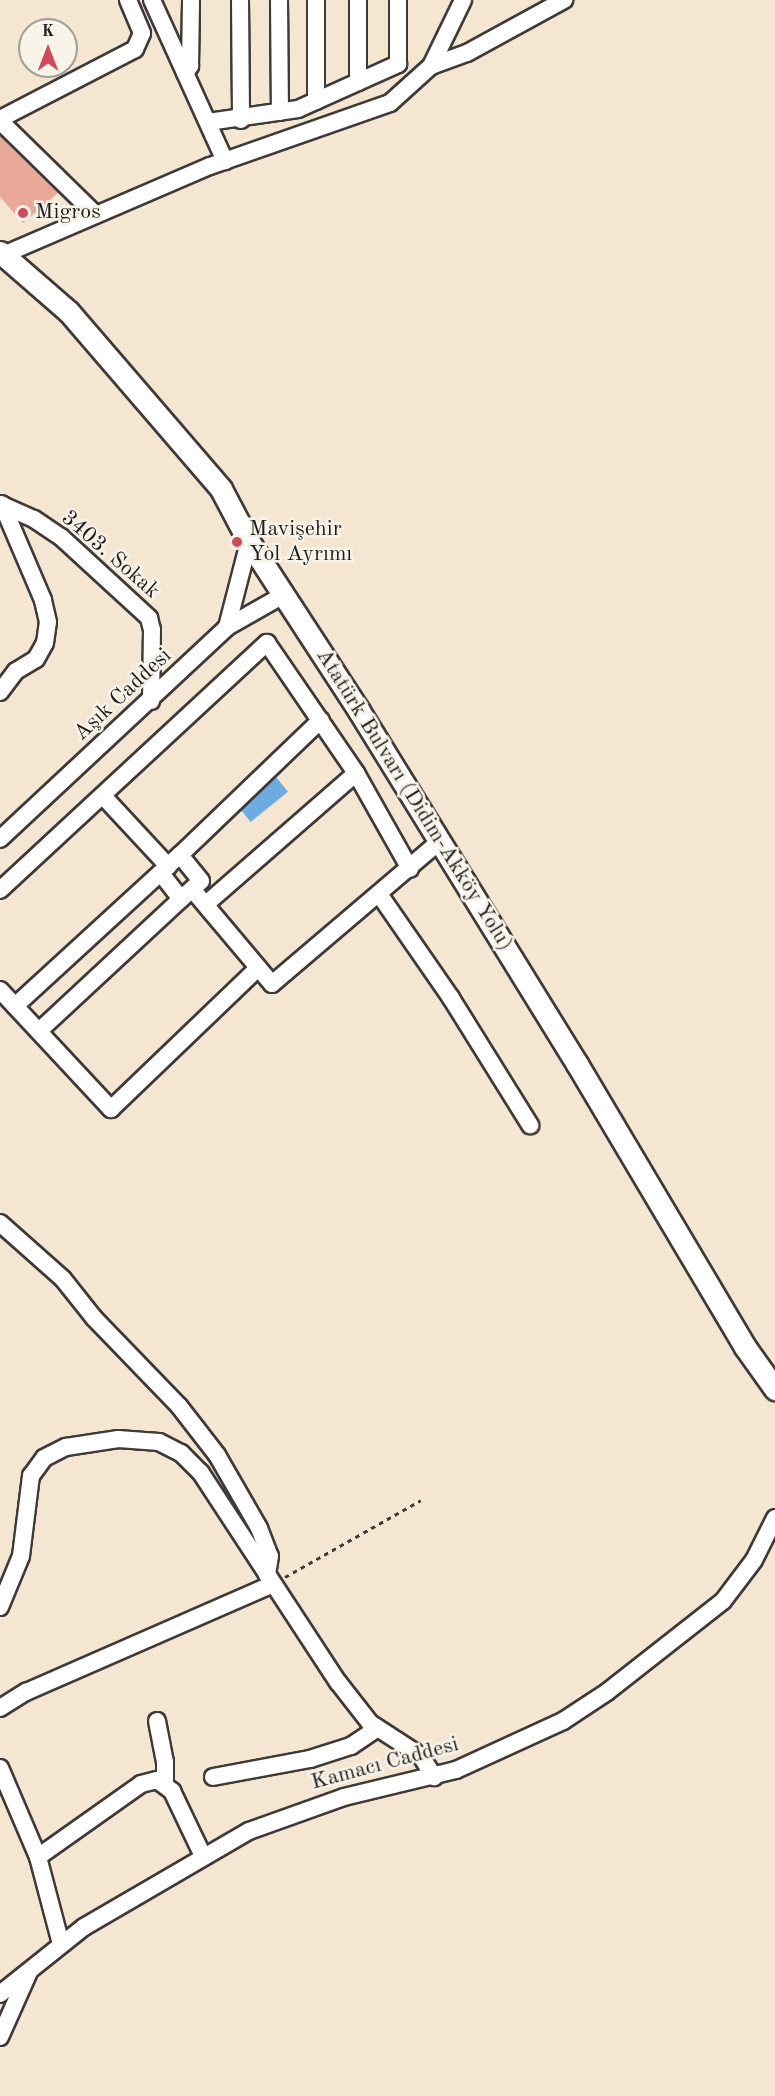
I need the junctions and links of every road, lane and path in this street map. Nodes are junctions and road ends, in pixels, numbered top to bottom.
1 (128, 0) edge
2 (152, 0) edge
3 (190, 0) edge
4 (240, 0) edge
5 (279, 0) edge
6 (316, 0) edge
7 (358, 0) edge
8 (398, 0) edge
9 (463, 0) edge
10 (564, 0) edge
11 (431, 66) junction
12 (185, 73) junction
13 (358, 82) junction
14 (316, 101) junction
15 (280, 112) junction
16 (0, 120) edge
17 (241, 120) junction
18 (208, 122) junction
19 (225, 161) junction
20 (96, 215) junction
21 (1, 254) edge
22 (1, 504) edge
23 (249, 542) junction
24 (285, 594) junction
25 (227, 627) junction
26 (0, 692) edge
27 (151, 701) junction
28 (321, 720) junction
29 (356, 773) junction
30 (103, 796) junction
31 (0, 839) edge
32 (440, 841) junction
33 (169, 865) junction
34 (410, 868) junction
35 (0, 890) edge
36 (187, 894) junction
37 (379, 894) junction
38 (206, 904) junction
39 (258, 968) junction
40 (0, 990) edge
41 (15, 1006) junction
42 (39, 1032) junction
43 (530, 1125) dead end
44 (3, 1234) edge
45 (774, 1392) edge
46 (421, 1500) dead end
47 (775, 1518) edge
48 (270, 1579) junction
49 (0, 1607) edge
50 (0, 1708) edge
51 (157, 1721) dead end
52 (378, 1728) junction
53 (0, 1768) edge
54 (213, 1777) dead end
55 (434, 1777) junction
56 (165, 1783) junction
57 (203, 1856) junction
58 (38, 1857) junction
59 (61, 1944) junction
60 (32, 1966) junction
61 (0, 1994) edge
62 (0, 2037) edge

1 - 16 street
2 - 12 street
3 - 12 street
4 - 17 street
5 - 15 street
6 - 14 street
7 - 13 street
8 - 13 street
9 - 11 street
10 - 11 street
11 - 19 street
12 - 18 street
13 - 14 street
14 - 15 street
15 - 17 street
16 - 20 street
17 - 18 street
18 - 19 street
19 - 20 street
20 - 21 street
21 - 23 main road, Atatürk Bulvarı (Didim-Akköy Yolu)
22 - 26 street
22 - 27 street, 3403. Sokak
23 - 24 main road, Atatürk Bulvarı (Didim-Akköy Yolu)
23 - 25 street
24 - 25 street, Aşık Caddesi
24 - 32 main road, Atatürk Bulvarı (Didim-Akköy Yolu)
25 - 27 street, Aşık Caddesi
27 - 31 street, Aşık Caddesi
28 - 29 street
28 - 30 street
28 - 33 street
29 - 34 street
29 - 38 street
30 - 33 street
30 - 35 street
32 - 34 street
32 - 45 main road, Atatürk Bulvarı (Didim-Akköy Yolu)
33 - 36 street
33 - 36 street
33 - 41 street
34 - 37 street
36 - 38 street
36 - 42 street
37 - 39 street
37 - 43 street
38 - 39 street
39 - 42 street
40 - 41 street
41 - 42 street
44 - 48 street
46 - 48 path
47 - 55 street, Kamacı Caddesi
48 - 49 street
48 - 50 street
48 - 52 street
51 - 56 street
52 - 54 street
52 - 55 street
53 - 58 street
55 - 57 street, Kamacı Caddesi
56 - 57 street
56 - 58 street
57 - 59 street, Kamacı Caddesi
58 - 59 street
59 - 60 street, Kamacı Caddesi
60 - 61 street, Kamacı Caddesi
60 - 62 street

